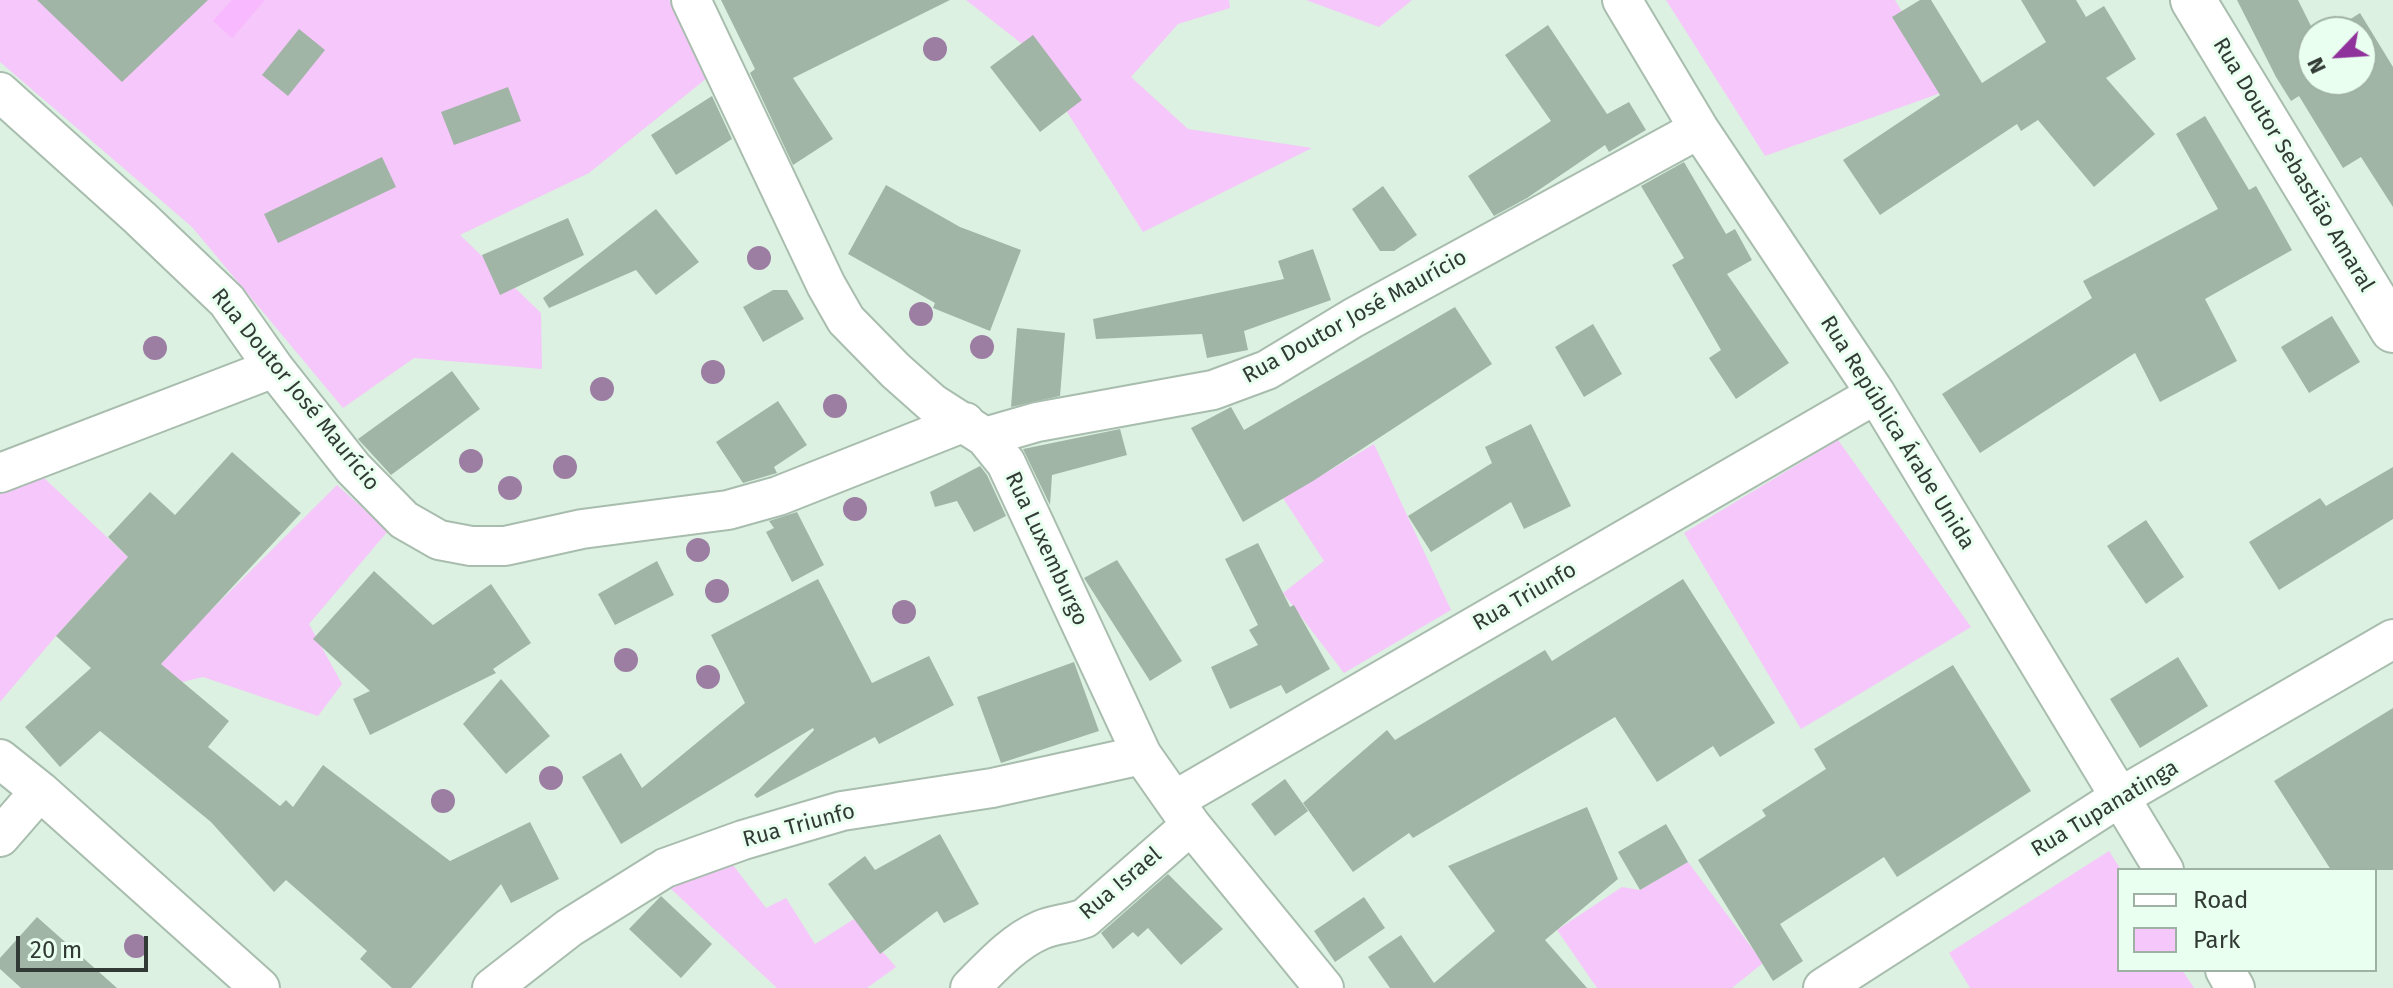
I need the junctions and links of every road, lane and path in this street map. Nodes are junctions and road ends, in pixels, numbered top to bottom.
1 (1622, 0) edge
2 (2193, 0) edge
3 (691, 1) edge
4 (0, 92) edge
5 (1699, 129) junction
6 (2393, 330) edge
7 (264, 354) junction
8 (1876, 394) junction
9 (975, 430) junction
10 (0, 473) edge
11 (2393, 639) edge
12 (1142, 755) junction
13 (0, 759) edge
14 (40, 791) junction
15 (2120, 797) junction
16 (1183, 812) junction
17 (0, 837) edge
18 (2163, 868) edge
19 (260, 988) edge
20 (492, 988) edge
21 (970, 988) edge
22 (1324, 988) edge
23 (1823, 988) edge

1 - 5 street, Rua República Árabe Unida
2 - 6 street, Rua Doutor Sebastião Amaral
3 - 9 street, Rua Luxemburgo
4 - 7 street, Rua Doutor José Maurício
5 - 8 street, Rua República Árabe Unida
5 - 9 street, Rua Doutor José Maurício
7 - 9 street, Rua Doutor José Maurício
7 - 10 street
8 - 15 street, Rua República Árabe Unida
8 - 16 street, Rua Triunfo
9 - 12 street, Rua Luxemburgo
11 - 15 street, Rua Tupanatinga
12 - 16 street, Rua Luxemburgo
12 - 20 street, Rua Triunfo
13 - 14 street
14 - 17 street
14 - 19 street
15 - 18 street, Rua República Árabe Unida
15 - 23 street, Rua Tupanatinga
16 - 21 street, Rua Israel
16 - 22 street, Rua Luxemburgo

